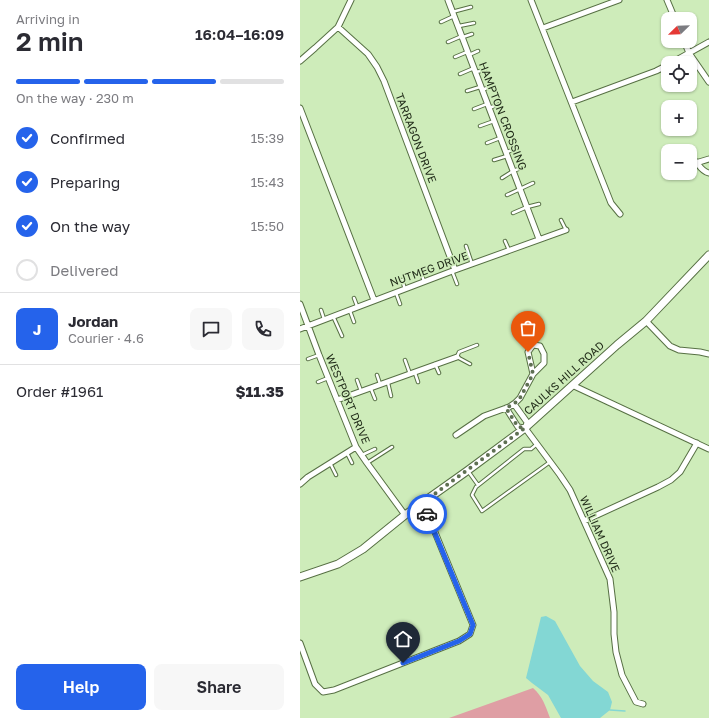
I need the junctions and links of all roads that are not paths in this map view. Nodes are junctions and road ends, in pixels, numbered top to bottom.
1 (352, 0) edge
2 (448, 0) edge
3 (531, 0) edge
4 (619, 0) edge
5 (667, 0) edge
6 (471, 7) dead end
7 (672, 12) edge
8 (453, 14) junction
9 (442, 22) dead end
10 (474, 23) dead end
11 (338, 27) junction
12 (458, 27) junction
13 (543, 28) junction
14 (472, 34) dead end
15 (462, 37) junction
16 (448, 42) dead end
17 (709, 42) edge
18 (687, 48) edge
19 (478, 51) dead end
20 (689, 53) junction
21 (468, 54) junction
22 (684, 56) edge
23 (455, 57) dead end
24 (300, 61) edge
25 (661, 68) edge
26 (474, 70) junction
27 (485, 70) dead end
28 (460, 74) dead end
29 (709, 82) edge
30 (492, 86) dead end
31 (482, 89) junction
32 (467, 91) dead end
33 (572, 102) junction
34 (500, 104) dead end
35 (488, 106) junction
36 (300, 108) edge
37 (474, 109) dead end
38 (494, 121) junction
39 (480, 126) dead end
40 (500, 138) junction
41 (487, 143) dead end
42 (517, 148) dead end
43 (507, 154) junction
44 (709, 159) edge
45 (494, 160) dead end
46 (698, 162) joint
47 (524, 167) dead end
48 (513, 171) junction
49 (709, 173) edge
50 (502, 178) dead end
51 (533, 183) dead end
52 (520, 189) junction
53 (507, 195) dead end
54 (539, 204) dead end
55 (527, 207) junction
56 (513, 213) dead end
57 (620, 214) dead end
58 (561, 220) dead end
59 (566, 230) joint
60 (539, 239) junction
61 (505, 241) dead end
62 (466, 246) dead end
63 (509, 250) junction
64 (709, 255) edge
65 (472, 264) junction
66 (454, 271) junction
67 (421, 273) dead end
68 (402, 280) dead end
69 (424, 282) junction
70 (457, 284) dead end
71 (405, 289) junction
72 (396, 292) junction
73 (354, 298) dead end
74 (374, 300) junction
75 (300, 304) edge
76 (400, 304) dead end
77 (357, 306) junction
78 (350, 309) junction
79 (321, 310) dead end
80 (333, 316) junction
81 (324, 319) junction
82 (646, 321) junction
83 (354, 322) dead end
84 (308, 326) junction
85 (300, 329) edge
86 (342, 336) dead end
87 (477, 345) dead end
88 (709, 354) edge
89 (319, 355) junction
90 (457, 357) junction
91 (308, 359) dead end
92 (405, 360) dead end
93 (436, 364) junction
94 (470, 364) dead end
95 (412, 373) junction
96 (439, 373) dead end
97 (533, 374) junction
98 (377, 375) dead end
99 (328, 378) junction
100 (357, 380) dead end
101 (318, 382) dead end
102 (388, 382) junction
103 (418, 382) dead end
104 (380, 384) junction
105 (572, 385) junction
106 (370, 388) junction
107 (361, 391) junction
108 (391, 396) dead end
109 (375, 399) dead end
110 (336, 400) junction
111 (514, 404) junction
112 (506, 408) junction
113 (525, 428) junction
114 (456, 435) dead end
115 (697, 443) junction
116 (537, 444) junction
117 (356, 447) junction
118 (392, 447) dead end
119 (375, 449) dead end
120 (709, 449) edge
121 (347, 453) junction
122 (362, 455) junction
123 (550, 461) junction
124 (330, 463) junction
125 (352, 463) dead end
126 (367, 463) junction
127 (468, 471) junction
128 (336, 475) dead end
129 (300, 484) edge
130 (478, 485) junction
131 (422, 503) junction
132 (406, 515) junction
133 (584, 522) junction
134 (300, 578) edge
135 (300, 643) edge
136 (644, 704) dead end

1 - 11 street
2 - 8 street, HAMPTON CROSSING
3 - 13 street
4 - 13 street
5 - 7 street
6 - 8 lane
8 - 9 lane
8 - 12 street, HAMPTON CROSSING
10 - 12 lane
11 - 24 street
11 - 66 street, TARRAGON DRIVE
12 - 15 street, HAMPTON CROSSING
13 - 33 street
14 - 15 lane
15 - 16 lane
15 - 21 street, HAMPTON CROSSING
17 - 20 street
18 - 20 street
19 - 21 lane
20 - 22 street
20 - 29 street
21 - 23 lane
21 - 26 street, HAMPTON CROSSING
25 - 33 street
26 - 27 lane
26 - 28 lane
26 - 31 street, HAMPTON CROSSING
30 - 31 lane
31 - 32 lane
31 - 35 street, HAMPTON CROSSING
33 - 57 street
34 - 35 lane
35 - 37 lane
35 - 38 street, HAMPTON CROSSING
36 - 74 street
38 - 39 lane
38 - 40 street, HAMPTON CROSSING
40 - 41 lane
40 - 43 street, HAMPTON CROSSING
42 - 43 lane
43 - 45 lane
43 - 48 street, HAMPTON CROSSING
44 - 46 street
46 - 49 street
47 - 48 lane
48 - 50 lane
48 - 52 street, HAMPTON CROSSING
51 - 52 lane
52 - 53 lane
52 - 55 street, HAMPTON CROSSING
54 - 55 lane
55 - 56 lane
55 - 60 street, HAMPTON CROSSING
58 - 59 lane
59 - 60 street, NUTMEG DRIVE
60 - 63 street, NUTMEG DRIVE
61 - 63 lane
62 - 65 lane
63 - 65 street, NUTMEG DRIVE
64 - 82 main road, CAULKS HILL ROAD
65 - 66 street, NUTMEG DRIVE
66 - 69 street, NUTMEG DRIVE
66 - 70 lane
67 - 69 lane
68 - 71 lane
69 - 71 street, NUTMEG DRIVE
71 - 72 street, NUTMEG DRIVE
72 - 74 street, NUTMEG DRIVE
72 - 76 lane
73 - 77 lane
74 - 77 street, NUTMEG DRIVE
75 - 84 street, WESTPORT DRIVE
77 - 78 street, NUTMEG DRIVE
78 - 80 street, NUTMEG DRIVE
78 - 83 lane
79 - 81 lane
80 - 81 street, NUTMEG DRIVE
80 - 86 lane
81 - 84 street, NUTMEG DRIVE
82 - 88 street
82 - 105 main road, CAULKS HILL ROAD
84 - 85 street, NUTMEG DRIVE
84 - 89 street, WESTPORT DRIVE
87 - 90 lane
89 - 91 lane
89 - 99 street, WESTPORT DRIVE
90 - 93 street
90 - 94 lane
92 - 95 lane
93 - 95 street
93 - 96 lane
95 - 102 street
95 - 103 lane
97 - 97 street
97 - 111 street
98 - 104 lane
99 - 101 lane
99 - 110 street, WESTPORT DRIVE
100 - 107 lane
102 - 104 street
102 - 108 lane
104 - 106 street
105 - 113 main road, CAULKS HILL ROAD
105 - 115 street
106 - 107 street
106 - 109 lane
107 - 110 street
110 - 117 street, WESTPORT DRIVE
111 - 112 street
111 - 113 street
112 - 113 street
112 - 114 street
113 - 116 street, WILLIAM DRIVE
113 - 127 main road, CAULKS HILL ROAD
115 - 120 street
115 - 133 street
116 - 123 street, WILLIAM DRIVE
116 - 130 lane
117 - 121 street
117 - 122 street, WESTPORT DRIVE
118 - 126 lane
119 - 122 lane
121 - 124 street
121 - 125 lane
122 - 126 street, WESTPORT DRIVE
123 - 130 lane
123 - 133 street, WILLIAM DRIVE
124 - 128 lane
124 - 129 street
126 - 132 street, WESTPORT DRIVE
127 - 130 lane
127 - 131 main road, CAULKS HILL ROAD
131 - 132 main road, CAULKS HILL ROAD
131 - 135 street
132 - 134 main road, CAULKS HILL ROAD
133 - 136 street, WILLIAM DRIVE

